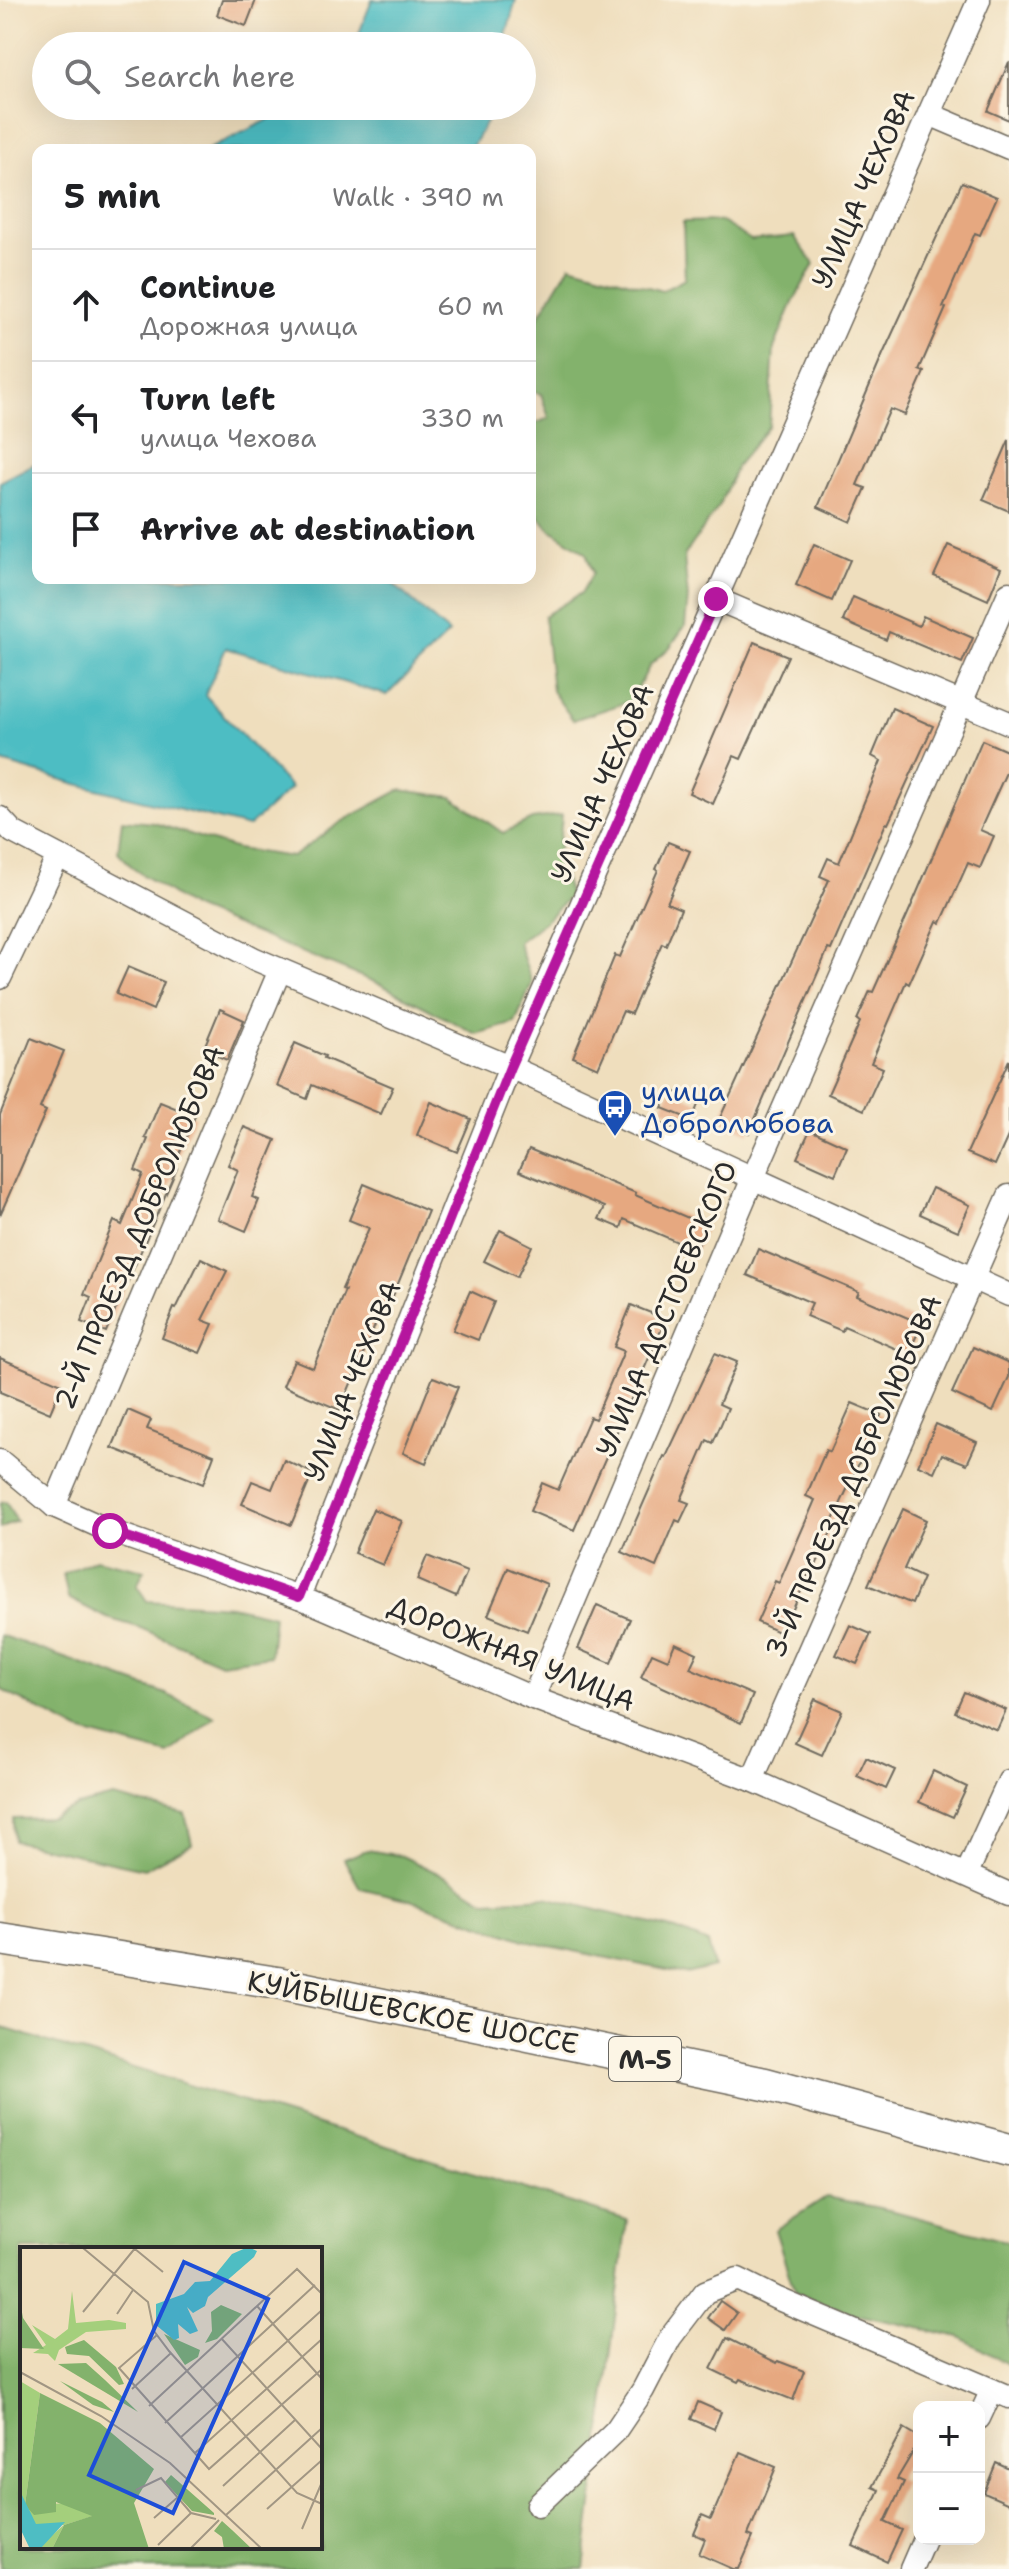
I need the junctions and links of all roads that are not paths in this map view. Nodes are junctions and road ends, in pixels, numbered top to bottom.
1 (979, 0) edge
2 (929, 114) junction
3 (1009, 148) edge
4 (1009, 593) edge
5 (716, 599) junction
6 (961, 701) junction
7 (1009, 723) edge
8 (0, 818) edge
9 (58, 856) junction
10 (280, 970) junction
11 (0, 978) edge
12 (510, 1067) junction
13 (753, 1178) junction
14 (1009, 1196) edge
15 (972, 1278) junction
16 (1009, 1295) edge
17 (0, 1461) edge
18 (54, 1506) junction
19 (299, 1597) junction
20 (533, 1698) junction
21 (752, 1780) junction
22 (1009, 1781) edge
23 (967, 1873) junction
24 (1009, 1894) edge
25 (0, 1939) edge
26 (1009, 2150) edge
27 (1000, 2394) edge
28 (985, 2411) edge
29 (538, 2505) dead end
30 (921, 2545) edge
31 (911, 2569) edge

1 - 2 street, УЛИЦА ЧЕХОВА
2 - 3 street
2 - 5 street, УЛИЦА ЧЕХОВА
4 - 6 street, УЛИЦА ДОСТОЕВСКОГО
5 - 6 street
5 - 12 street, УЛИЦА ЧЕХОВА
6 - 7 street
6 - 13 street, УЛИЦА ДОСТОЕВСКОГО
8 - 9 street
9 - 10 street
9 - 11 street
10 - 12 street
10 - 18 street, 2-Й ПРОЕЗД ДОБРОЛЮБОВА
12 - 13 street
12 - 19 street, УЛИЦА ЧЕХОВА
13 - 15 street
13 - 20 street, УЛИЦА ДОСТОЕВСКОГО
14 - 15 street, 3-Й ПРОЕЗД ДОБРОЛЮБОВА
15 - 16 street
15 - 21 street, 3-Й ПРОЕЗД ДОБРОЛЮБОВА
17 - 18 street, ДОРОЖНАЯ УЛИЦА
18 - 19 street, ДОРОЖНАЯ УЛИЦА
19 - 20 street, ДОРОЖНАЯ УЛИЦА
20 - 21 street, ДОРОЖНАЯ УЛИЦА
21 - 23 street, ДОРОЖНАЯ УЛИЦА
22 - 23 street
23 - 24 street, ДОРОЖНАЯ УЛИЦА
25 - 26 highway, КУЙБЫШЕВСКОЕ ШОССЕ / М-5
27 - 28 street
27 - 29 street
30 - 31 street

